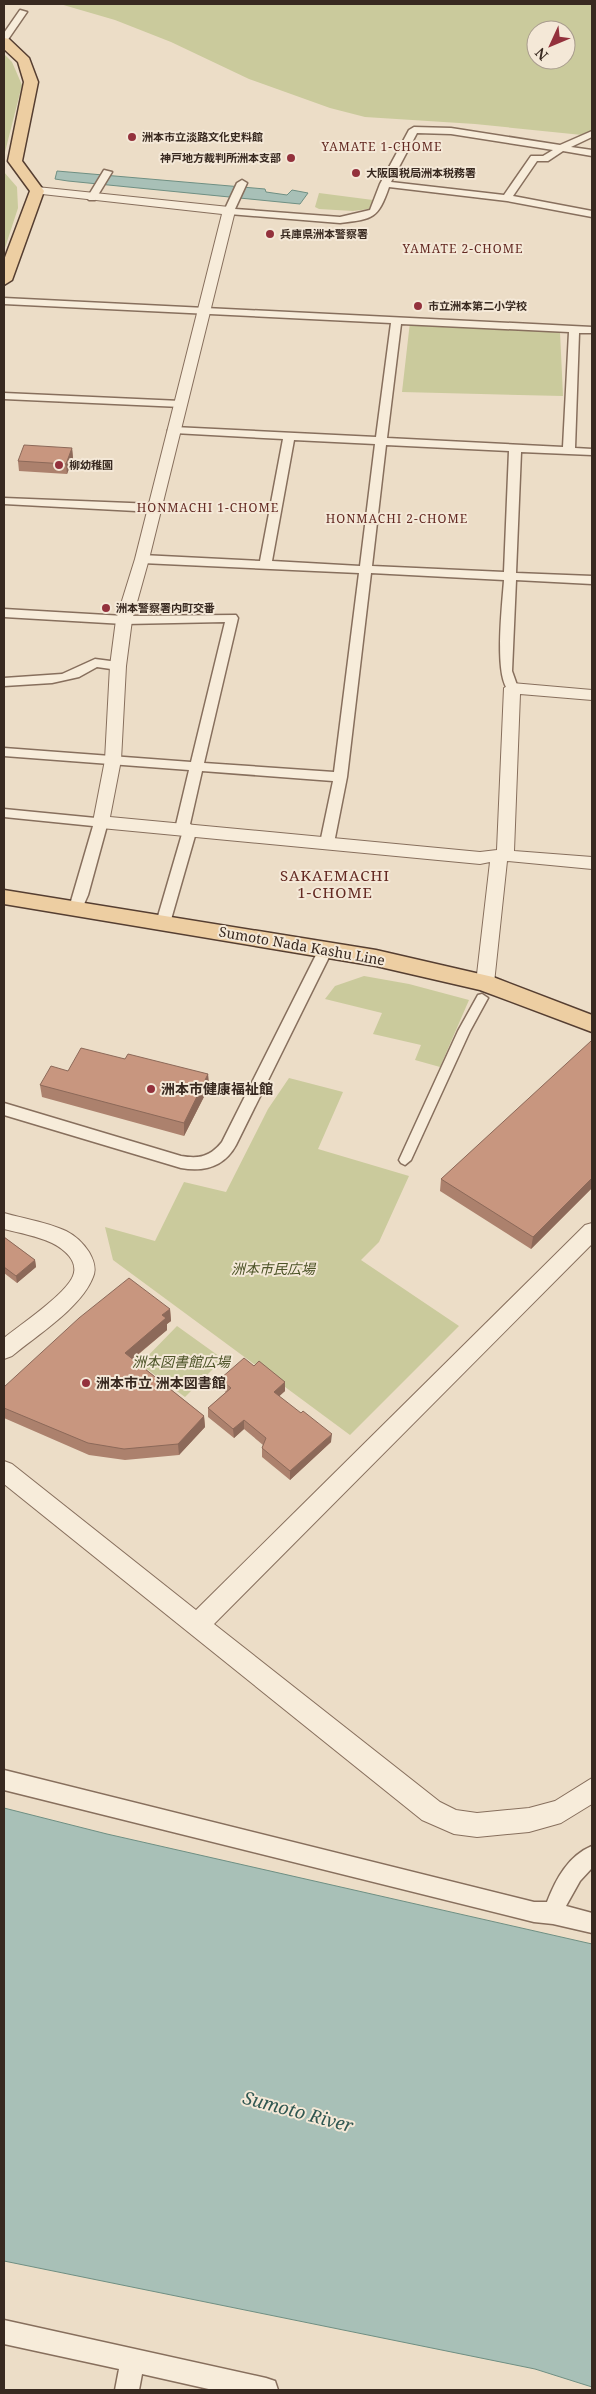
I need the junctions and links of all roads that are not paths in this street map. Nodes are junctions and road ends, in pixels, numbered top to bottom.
1 (23, 12) dead end
2 (4, 40) edge
3 (592, 134) edge
4 (563, 147) junction
5 (592, 153) edge
6 (108, 172) dead end
7 (242, 183) dead end
8 (385, 184) junction
9 (36, 191) junction
10 (92, 198) junction
11 (506, 198) junction
12 (229, 211) junction
13 (592, 214) edge
14 (4, 280) edge
15 (4, 301) edge
16 (204, 311) junction
17 (396, 321) junction
18 (574, 330) junction
19 (592, 330) edge
20 (4, 396) edge
21 (181, 404) junction
22 (174, 430) junction
23 (289, 436) junction
24 (380, 440) junction
25 (515, 448) junction
26 (569, 450) junction
27 (592, 452) edge
28 (4, 500) edge
29 (155, 508) junction
30 (142, 559) junction
31 (266, 563) junction
32 (366, 569) junction
33 (510, 575) junction
34 (592, 580) edge
35 (4, 613) edge
36 (124, 620) junction
37 (118, 666) junction
38 (4, 682) edge
39 (512, 688) junction
40 (592, 695) edge
41 (4, 752) edge
42 (113, 760) junction
43 (197, 766) junction
44 (340, 777) junction
45 (4, 813) edge
46 (101, 822) junction
47 (186, 829) junction
48 (327, 843) junction
49 (502, 855) junction
50 (592, 863) edge
51 (4, 897) edge
52 (76, 908) junction
53 (163, 923) junction
54 (326, 949) junction
55 (483, 991) junction
56 (592, 1024) edge
57 (4, 1109) edge
58 (405, 1160) dead end
59 (4, 1222) edge
60 (592, 1231) edge
61 (4, 1350) edge
62 (4, 1471) edge
63 (197, 1625) junction
64 (4, 1780) edge
65 (592, 1790) edge
66 (592, 1856) edge
67 (553, 1913) junction
68 (592, 1923) edge
69 (4, 2332) edge
70 (132, 2362) junction
71 (127, 2390) edge
72 (266, 2390) edge

1 - 2 street
2 - 9 main road
3 - 4 street
4 - 5 street
4 - 8 street
4 - 11 street
6 - 10 street
7 - 12 street
8 - 11 street
8 - 12 street
9 - 10 street
9 - 14 main road
10 - 12 street
11 - 13 street
12 - 16 street
15 - 16 street
16 - 17 street
16 - 21 street
17 - 18 street
17 - 24 street
18 - 19 street
18 - 26 street
20 - 21 street
21 - 22 street
22 - 23 street
22 - 29 street
23 - 24 street
23 - 31 street
24 - 25 street
24 - 32 street
25 - 26 street
25 - 33 street
26 - 27 street
28 - 29 street
29 - 30 street
30 - 31 street
30 - 36 street
31 - 32 street
32 - 33 street
32 - 44 street
33 - 34 street
33 - 39 street
35 - 36 street
36 - 37 street
36 - 43 street
37 - 38 street
37 - 42 street
39 - 40 street
39 - 49 street
41 - 42 street
42 - 43 street
42 - 46 street
43 - 44 street
43 - 47 street
44 - 48 street
45 - 46 street
46 - 47 street
46 - 52 street
47 - 48 street
47 - 53 street
48 - 49 street
49 - 50 street
49 - 55 street
51 - 52 main road, Sumoto Nada Kashu Line
52 - 53 main road, Sumoto Nada Kashu Line
53 - 54 main road, Sumoto Nada Kashu Line
54 - 55 main road, Sumoto Nada Kashu Line
54 - 57 street
55 - 56 main road, Sumoto Nada Kashu Line
55 - 58 street
59 - 61 street
60 - 63 street
62 - 63 street
63 - 65 street
64 - 67 street
66 - 67 street
67 - 68 street
69 - 70 street
70 - 71 street
70 - 72 street

